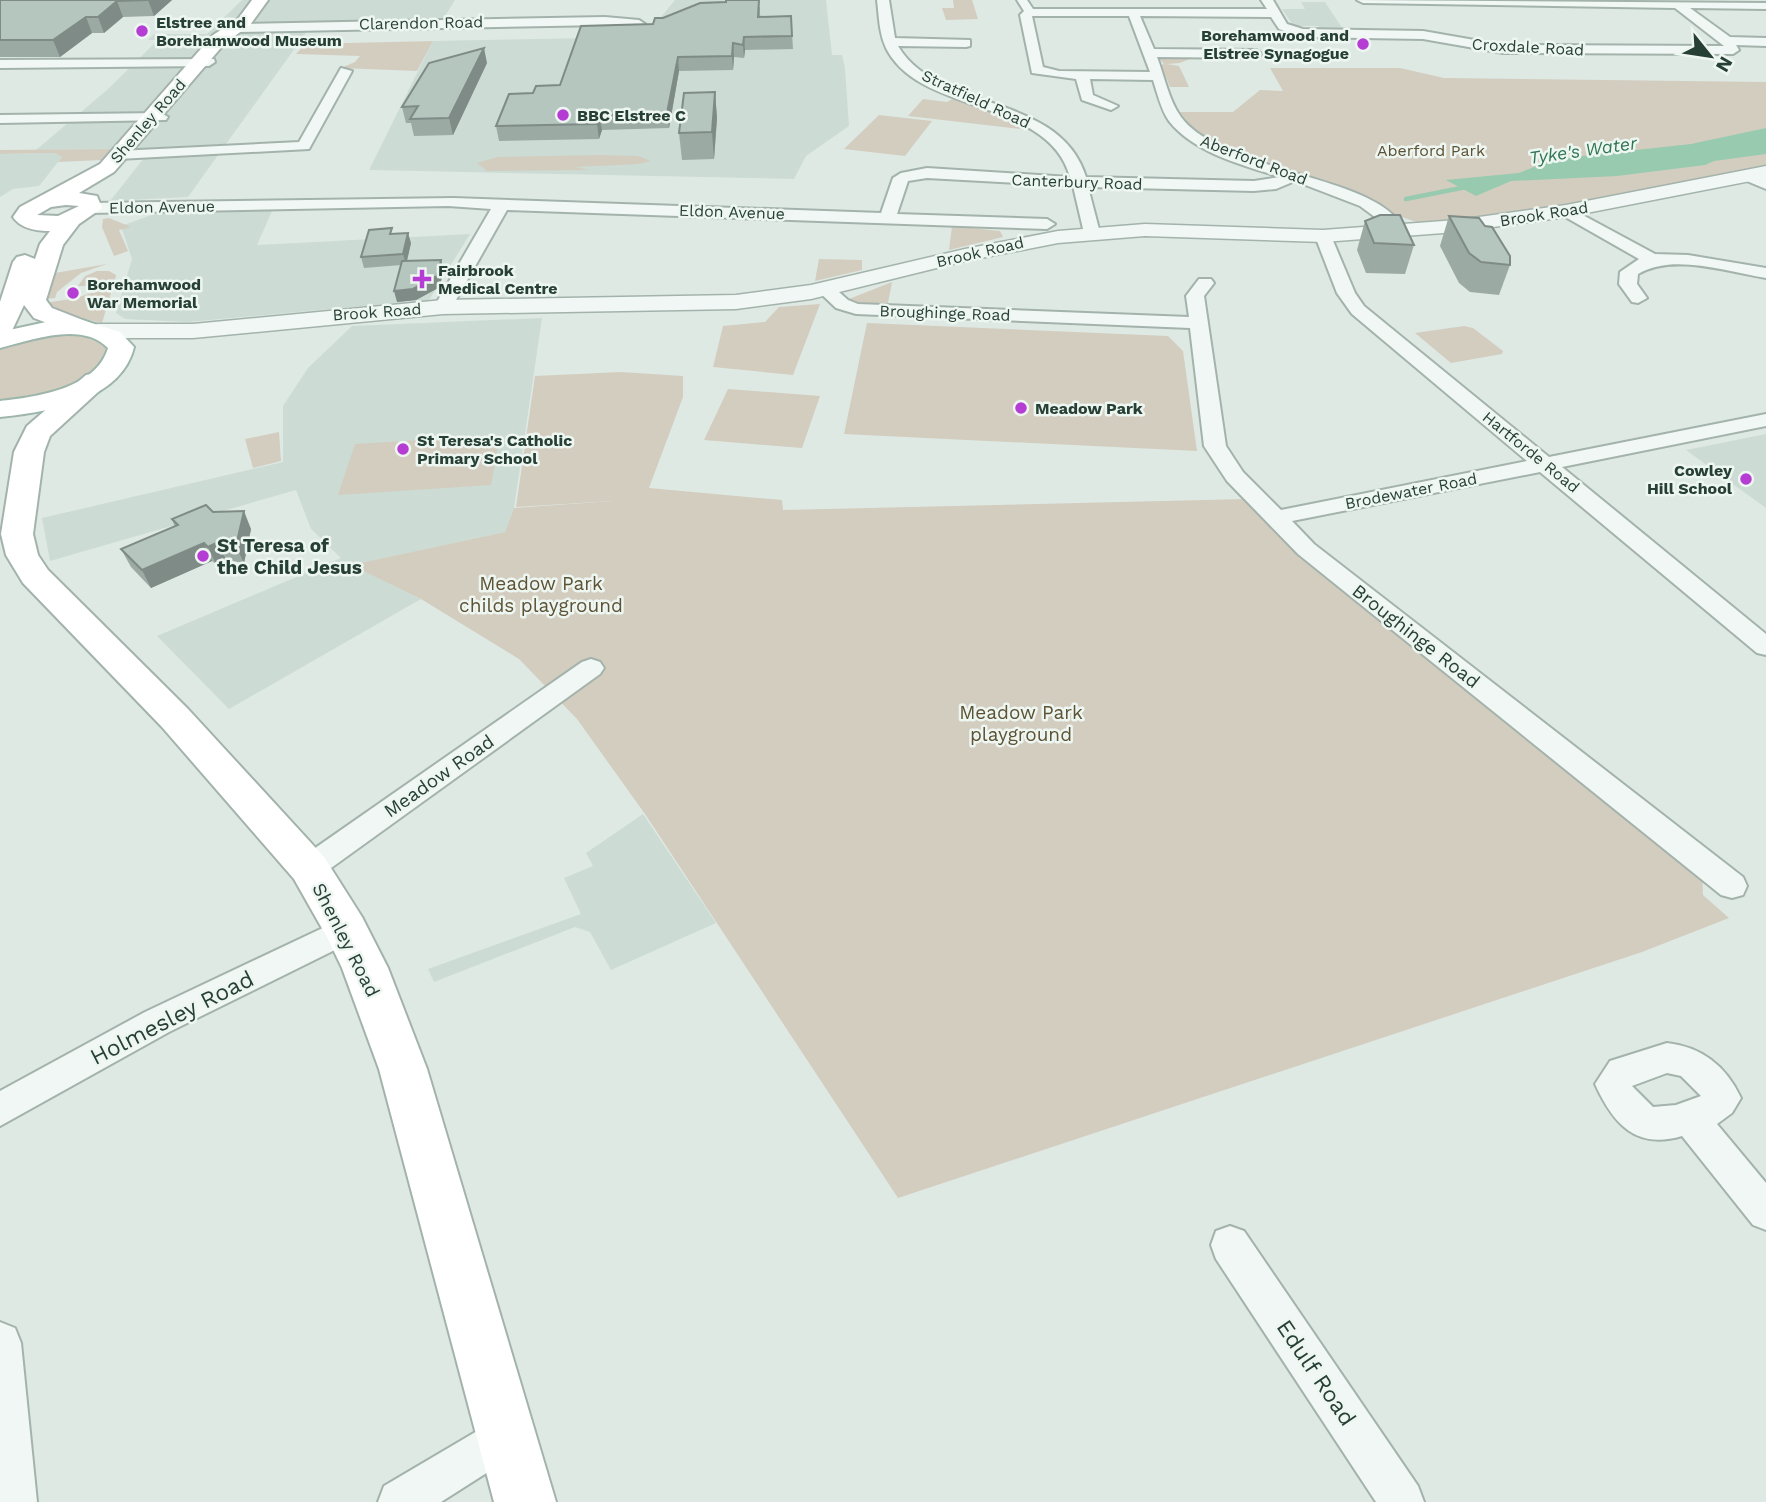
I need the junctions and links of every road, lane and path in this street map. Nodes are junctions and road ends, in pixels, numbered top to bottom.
1 (883, 0) edge
2 (1267, 0) edge
3 (1363, 0) edge
4 (258, 2) edge
5 (615, 4) dead end
6 (1677, 4) edge
7 (516, 6) dead end
8 (1766, 6) edge
9 (1026, 7) edge
10 (1133, 12) junction
11 (1275, 13) junction
12 (605, 21) junction
13 (508, 22) junction
14 (639, 24) edge
15 (237, 28) junction
16 (503, 39) dead end
17 (1727, 41) junction
18 (890, 42) junction
19 (1766, 42) edge
20 (966, 43) dead end
21 (1149, 53) junction
22 (1256, 54) dead end
23 (204, 62) junction
24 (0, 64) edge
25 (346, 71) dead end
26 (1082, 75) junction
27 (1157, 76) junction
28 (1111, 106) dead end
29 (156, 118) junction
30 (0, 119) edge
31 (125, 155) junction
32 (1756, 174) edge
33 (1295, 176) junction
34 (1081, 182) junction
35 (1766, 184) edge
36 (49, 201) junction
37 (501, 206) junction
38 (84, 210) junction
39 (1566, 211) junction
40 (887, 219) junction
41 (34, 223) junction
42 (1009, 223) junction
43 (1047, 224) dead end
44 (1399, 230) junction
45 (1092, 233) junction
46 (1323, 236) junction
47 (1026, 242) junction
48 (1651, 259) junction
49 (1766, 273) edge
50 (1205, 283) dead end
51 (825, 289) junction
52 (1638, 298) dead end
53 (443, 307) junction
54 (1198, 323) junction
55 (91, 330) junction
56 (193, 331) junction
57 (0, 332) edge
58 (0, 340) edge
59 (117, 363) junction
60 (96, 382) junction
61 (14, 416) edge
62 (1766, 420) edge
63 (1547, 464) junction
64 (1275, 518) junction
65 (1766, 647) edge
66 (581, 683) dead end
67 (309, 868) junction
68 (1732, 886) dead end
69 (346, 930) junction
70 (0, 1110) edge
71 (1689, 1117) dead end
72 (1766, 1212) edge
73 (1230, 1245) dead end
74 (0, 1343) edge
75 (506, 1436) junction
76 (15, 1502) edge
77 (400, 1502) edge
78 (525, 1502) edge
79 (1402, 1502) edge

1 - 18 street
2 - 11 street, Croxdale Road
3 - 6 street
4 - 15 main road, Shenley Road
5 - 12 street
6 - 8 street
6 - 17 street
7 - 13 street
9 - 10 street
9 - 26 street
10 - 11 street
10 - 21 street, Aberford Road
11 - 17 street, Croxdale Road
12 - 13 street, Clarendon Road
12 - 14 street, Clarendon Road
13 - 15 street, Clarendon Road
13 - 16 street
15 - 23 main road, Shenley Road
17 - 19 street
18 - 20 street
18 - 34 street, Stratfield Road
21 - 22 street
21 - 27 street, Aberford Road
23 - 24 street
23 - 29 main road, Shenley Road
25 - 31 street
26 - 27 street
26 - 28 street
27 - 33 street, Aberford Road
29 - 30 street
29 - 31 main road, Shenley Road
31 - 36 main road, Shenley Road
31 - 38 main road, Shenley Road
32 - 35 street
32 - 39 street, Brook Road
33 - 34 street, Canterbury Road
33 - 44 street, Aberford Road
34 - 40 street, Canterbury Road
34 - 45 street, Stratfield Road
36 - 38 main road
36 - 41 main road, Shenley Road
37 - 38 street, Eldon Avenue
37 - 40 street, Eldon Avenue
37 - 53 street
38 - 41 main road
38 - 55 main road, Shenley Road
39 - 44 street, Brook Road
39 - 48 street
40 - 42 street, Eldon Avenue
41 - 57 main road
42 - 43 street, Eldon Avenue
42 - 47 street
44 - 46 street, Brook Road
45 - 46 street, Brook Road
45 - 47 street, Brook Road
46 - 63 street, Hartforde Road
47 - 51 street, Brook Road
48 - 49 street
48 - 52 street
50 - 54 street, Broughinge Road
51 - 53 street, Brook Road
51 - 54 street, Broughinge Road
53 - 56 street, Brook Road
54 - 64 street, Broughinge Road
55 - 56 street, Brook Road
55 - 58 main road
55 - 59 main road
56 - 59 street, Brook Road
59 - 60 main road
60 - 61 main road
60 - 61 main road
61 - 67 main road, Shenley Road
62 - 63 street, Brodewater Road
63 - 64 street, Brodewater Road
63 - 65 street, Hartforde Road
64 - 68 street, Broughinge Road
66 - 67 street, Meadow Road
67 - 69 main road, Shenley Road
69 - 70 street, Holmesley Road
69 - 75 main road, Shenley Road
71 - 72 street
73 - 79 street, Edulf Road
74 - 76 street
75 - 77 street
75 - 78 main road, Shenley Road

